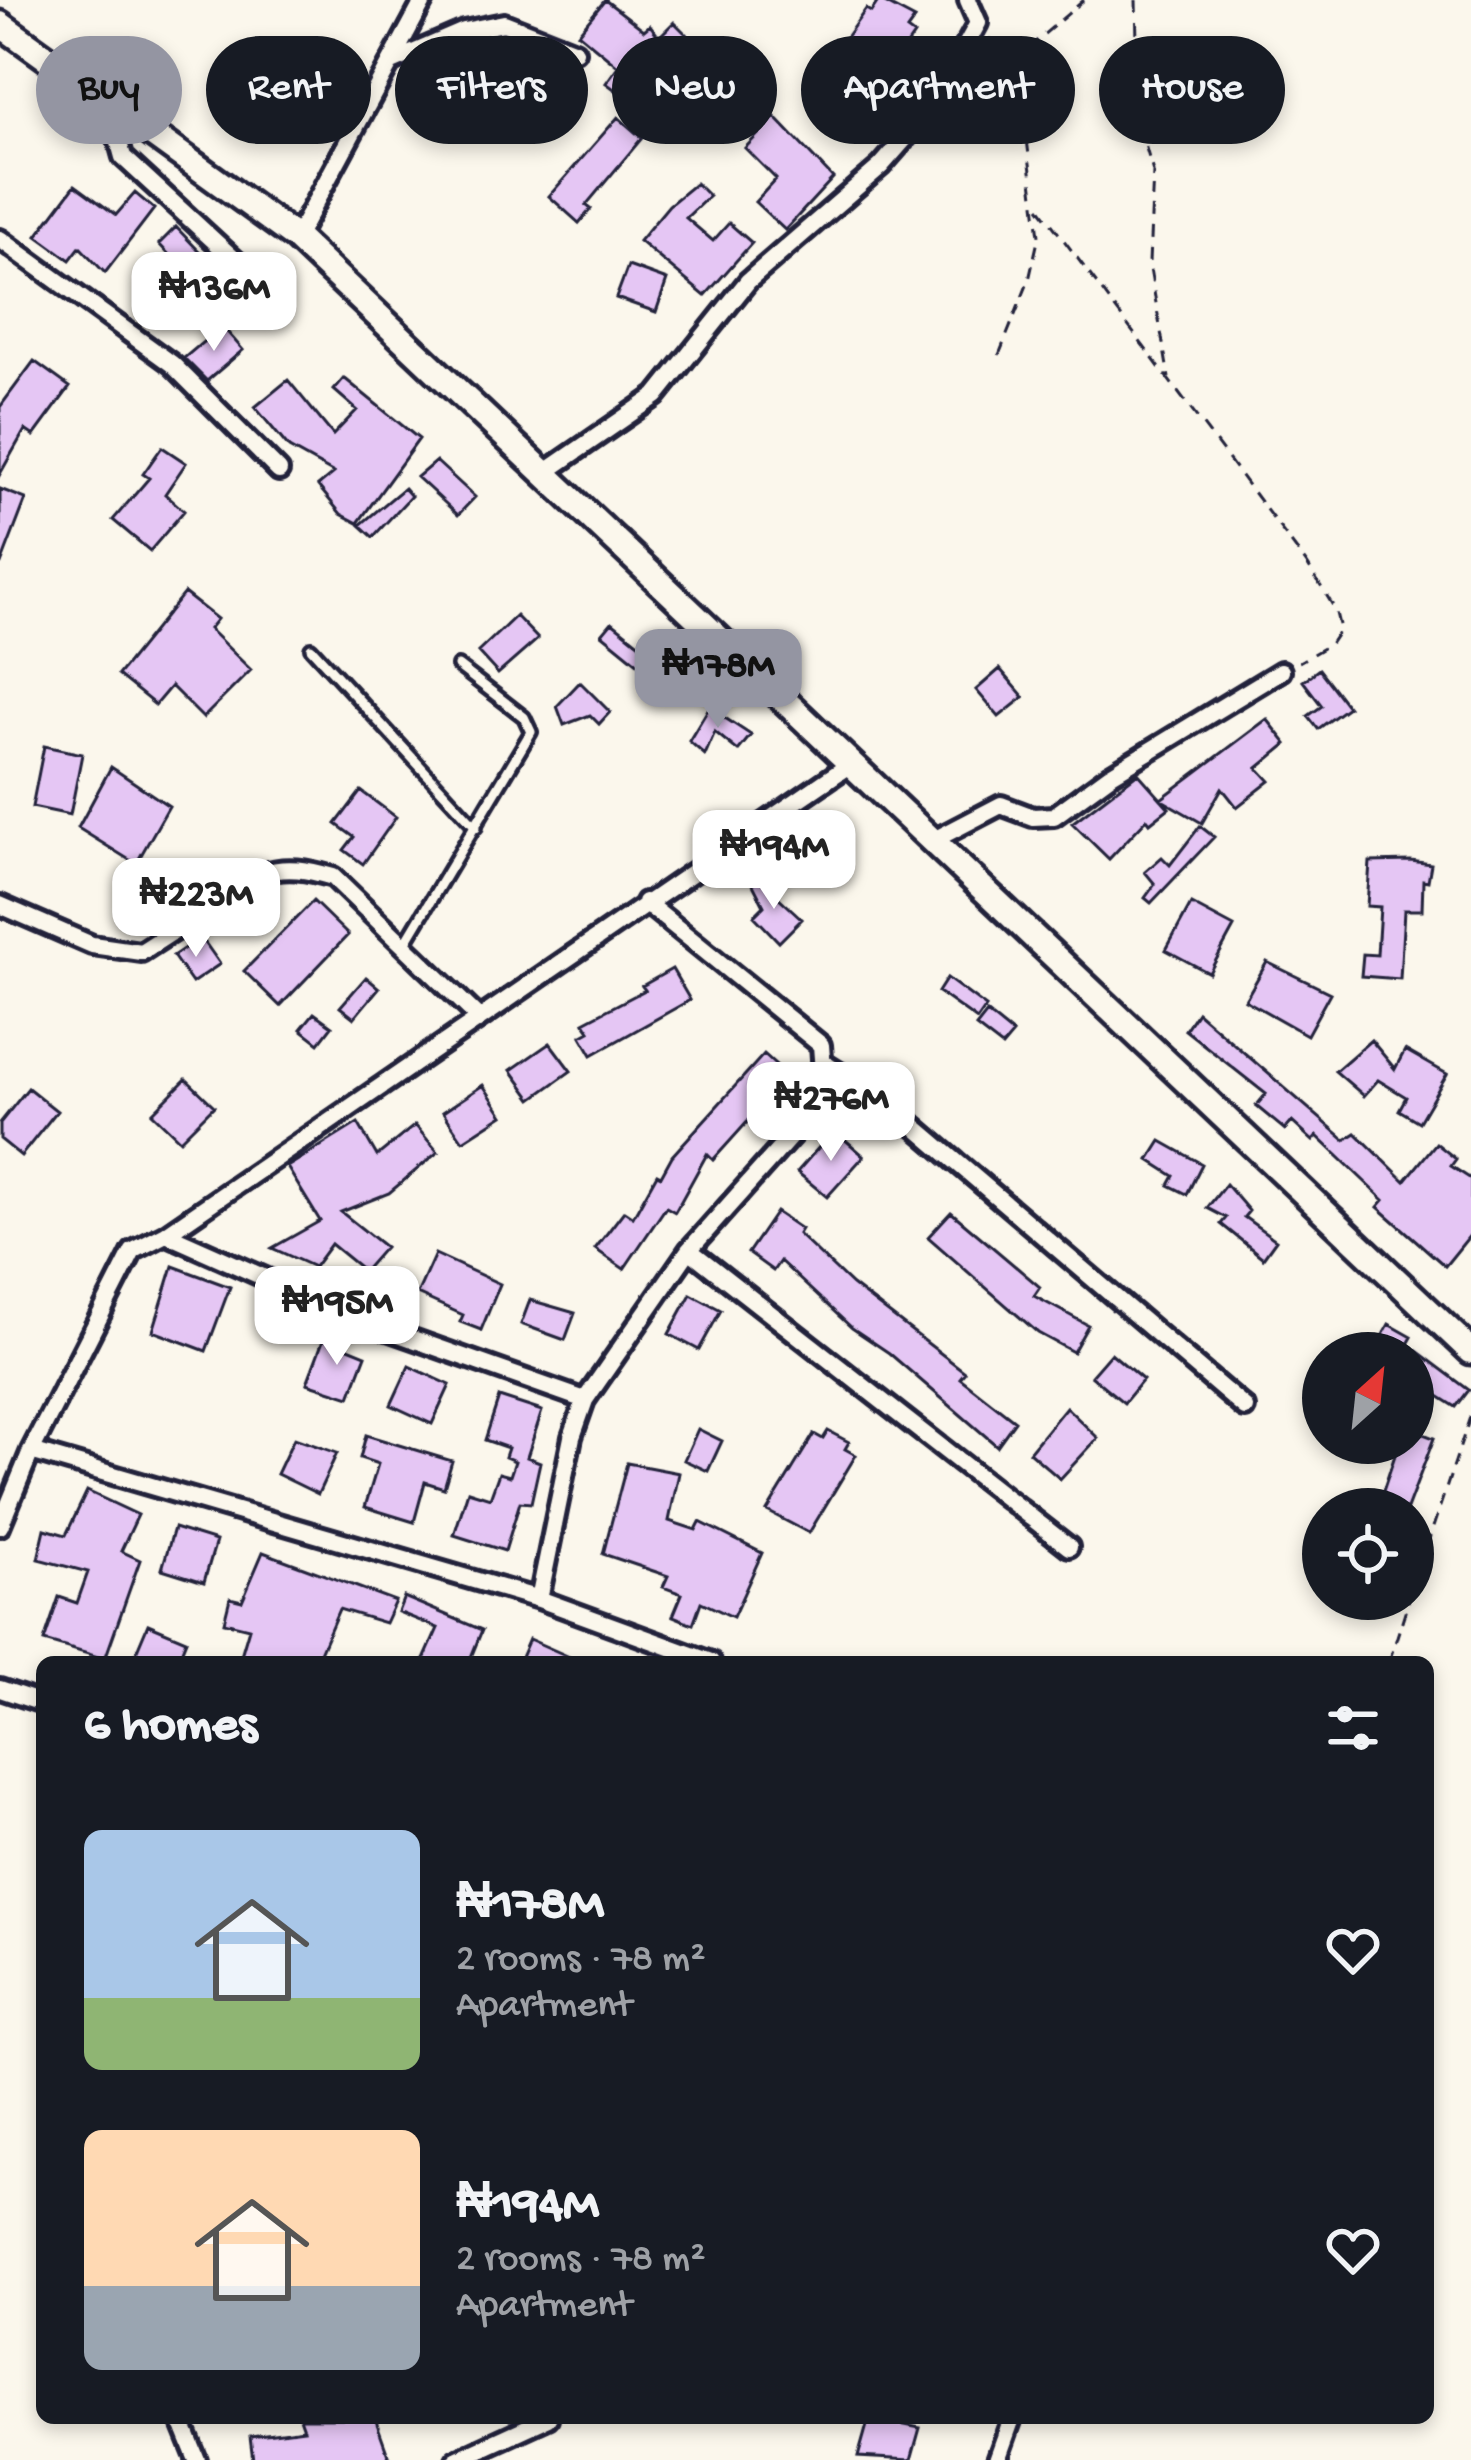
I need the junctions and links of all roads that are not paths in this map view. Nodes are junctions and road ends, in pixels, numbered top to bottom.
1 (424, 0) edge
2 (968, 0) edge
3 (0, 24) edge
4 (452, 36) edge
5 (538, 36) edge
6 (36, 50) edge
7 (395, 60) edge
8 (391, 62) junction
9 (119, 144) edge
10 (166, 144) edge
11 (0, 238) edge
12 (296, 238) junction
13 (248, 272) dead end
14 (279, 471) dead end
15 (543, 474) junction
16 (311, 648) dead end
17 (458, 666) dead end
18 (1281, 671) road end
19 (849, 765) junction
20 (476, 827) junction
21 (930, 842) junction
22 (645, 902) junction
23 (0, 905) edge
24 (404, 945) junction
25 (478, 1017) junction
26 (823, 1062) junction
27 (166, 1234) junction
28 (689, 1250) junction
29 (1471, 1351) edge
30 (585, 1400) junction
31 (1245, 1408) dead end
32 (31, 1451) junction
33 (0, 1526) edge
34 (1070, 1547) dead end
35 (539, 1599) junction
36 (695, 1656) edge
37 (0, 1689) edge
38 (36, 1700) edge
39 (182, 2424) edge
40 (535, 2424) edge
41 (1010, 2424) edge
42 (197, 2460) edge
43 (456, 2460) edge
44 (997, 2460) edge

1 - 8 street
2 - 15 street
3 - 6 main road
4 - 5 street
7 - 8 street
8 - 12 street
9 - 13 street
10 - 12 main road
11 - 14 street
12 - 15 main road
15 - 19 main road
16 - 20 lane
17 - 20 lane
18 - 21 street
19 - 21 main road
19 - 22 street
20 - 24 lane
21 - 29 main road
22 - 25 street
22 - 26 street
23 - 24 street
24 - 25 street
25 - 27 street
26 - 28 street
26 - 31 street
27 - 30 street
27 - 32 street
28 - 30 street
28 - 34 street
30 - 35 street
32 - 33 street
32 - 35 street
35 - 36 street
37 - 38 street
39 - 42 street
40 - 43 street
41 - 44 street

